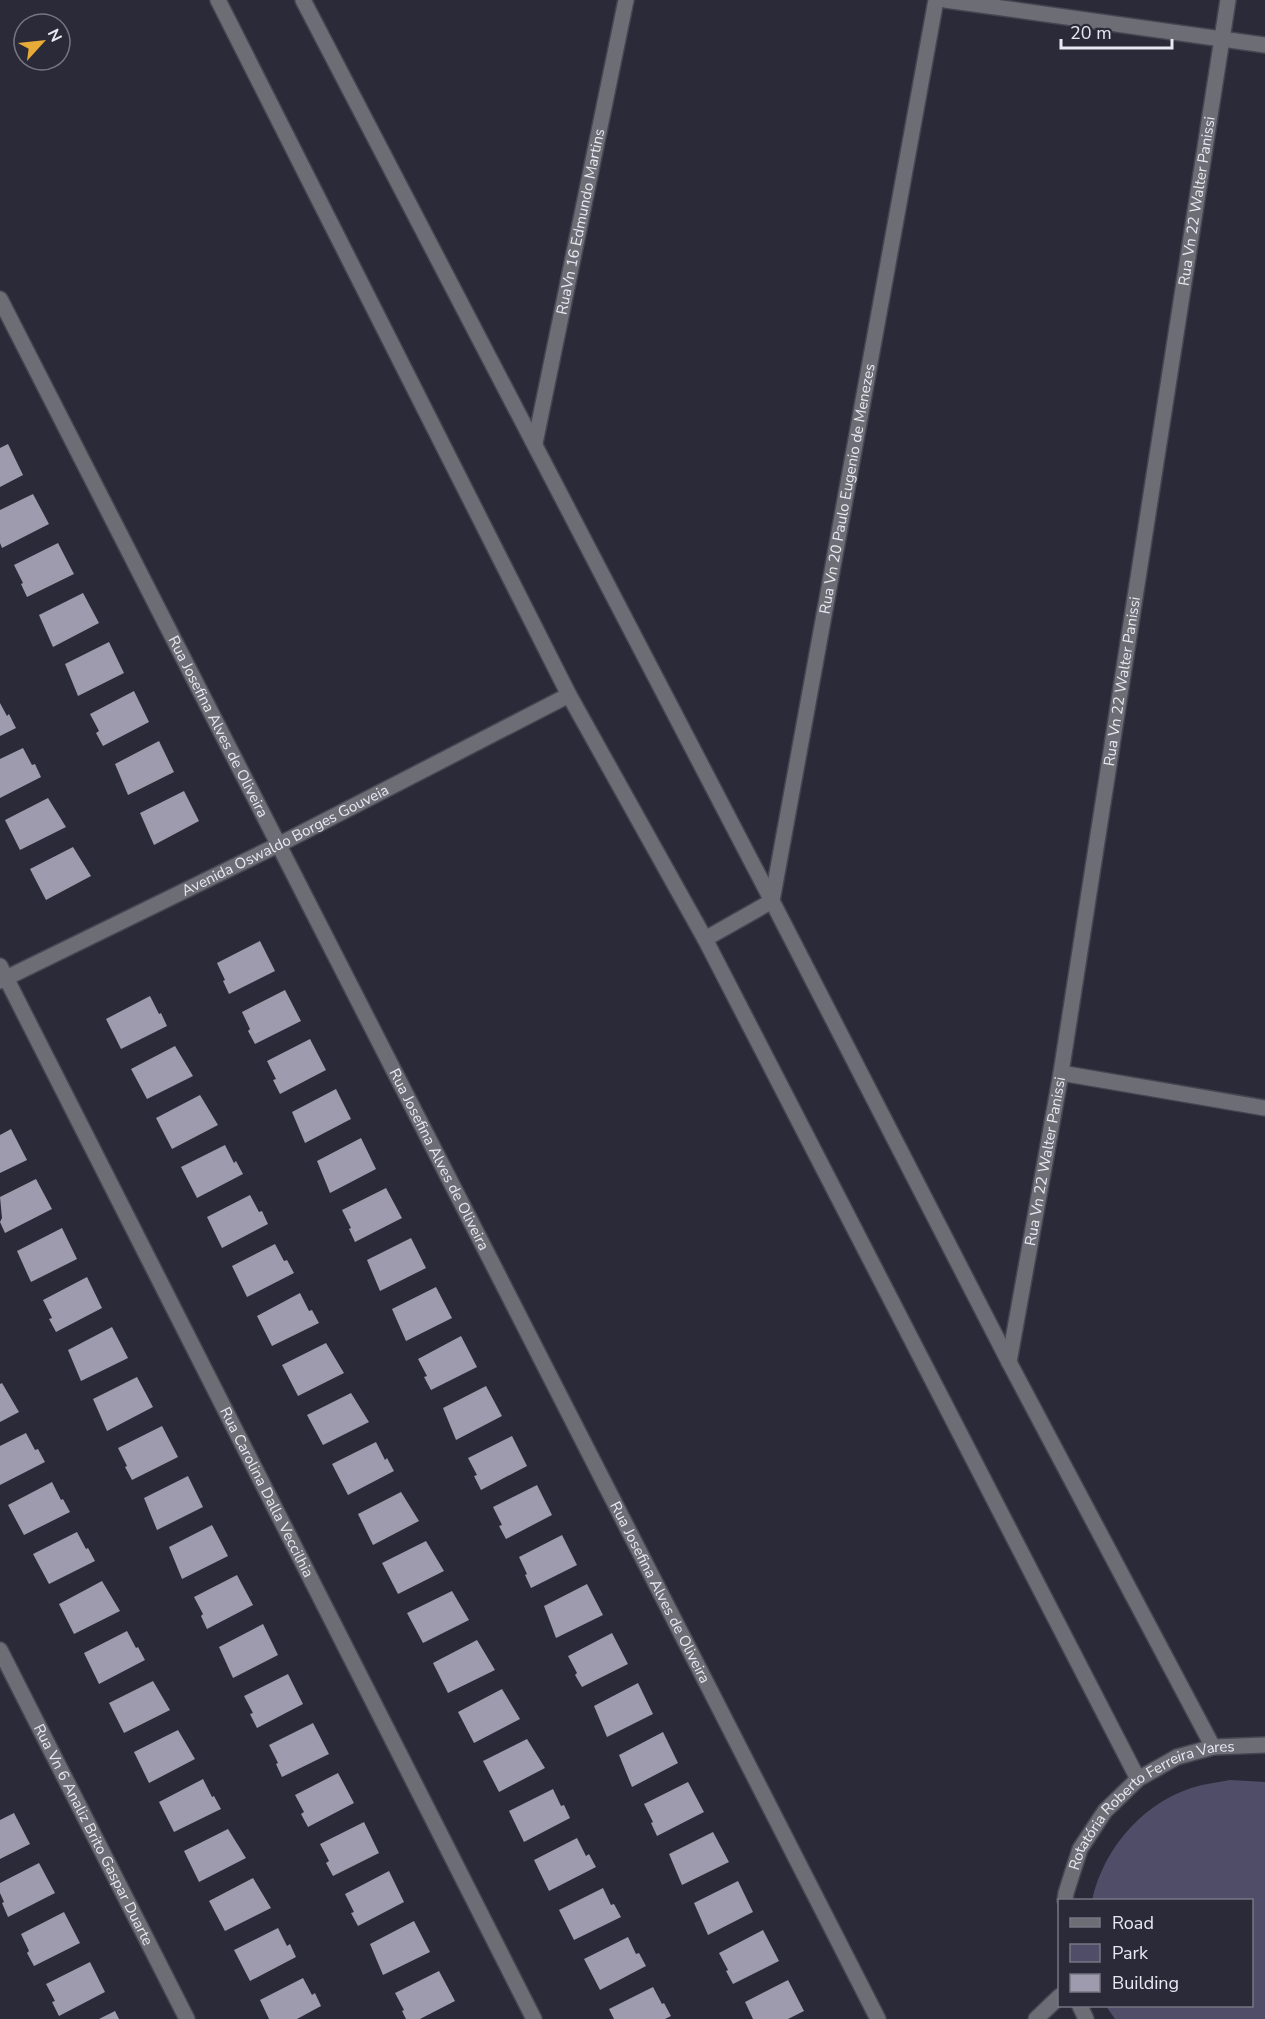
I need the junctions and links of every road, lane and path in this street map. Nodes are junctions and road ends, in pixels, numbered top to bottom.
1 (303, 0) edge
2 (626, 0) edge
3 (936, 0) edge
4 (945, 0) edge
5 (1228, 0) edge
6 (223, 2) edge
7 (1221, 38) junction
8 (1265, 45) edge
9 (0, 299) edge
10 (535, 443) junction
11 (569, 695) junction
12 (280, 844) junction
13 (772, 901) junction
14 (705, 939) junction
15 (2, 975) edge
16 (1061, 1073) junction
17 (1265, 1108) edge
18 (1009, 1362) junction
19 (0, 1650) edge
20 (1265, 1745) edge
21 (1212, 1747) junction
22 (1138, 1779) junction
23 (1065, 1899) edge
24 (1058, 1996) edge
25 (187, 2019) edge
26 (534, 2019) edge
27 (878, 2019) edge
28 (1036, 2019) edge

1 - 10 street
2 - 10 street, RuaVn 16 Edmundo Martins
3 - 13 street, Rua Vn 20 Paulo Eugenio de Menezes
4 - 7 street
5 - 7 street, Rua Vn 22 Walter Panissi
6 - 11 street
7 - 8 street
7 - 16 street, Rua Vn 22 Walter Panissi
9 - 12 street, Rua Josefina Alves de Oliveira
10 - 13 street
11 - 12 street, Avenida Oswaldo Borges Gouveia
11 - 14 street
12 - 15 street, Avenida Oswaldo Borges Gouveia
12 - 27 street, Rua Josefina Alves de Oliveira
13 - 14 street
13 - 18 street
14 - 22 street
15 - 26 street, Rua Carolina Dalla Veccilhia
16 - 17 street
16 - 18 street, Rua Vn 22 Walter Panissi
18 - 21 street
19 - 25 street, Rua Vn 6 Analiz Brito Gaspar Duarte
20 - 21 street, Rotatória Roberto Ferreira Vares
21 - 22 street, Rotatória Roberto Ferreira Vares
22 - 23 street, Rotatória Roberto Ferreira Vares
24 - 28 street

